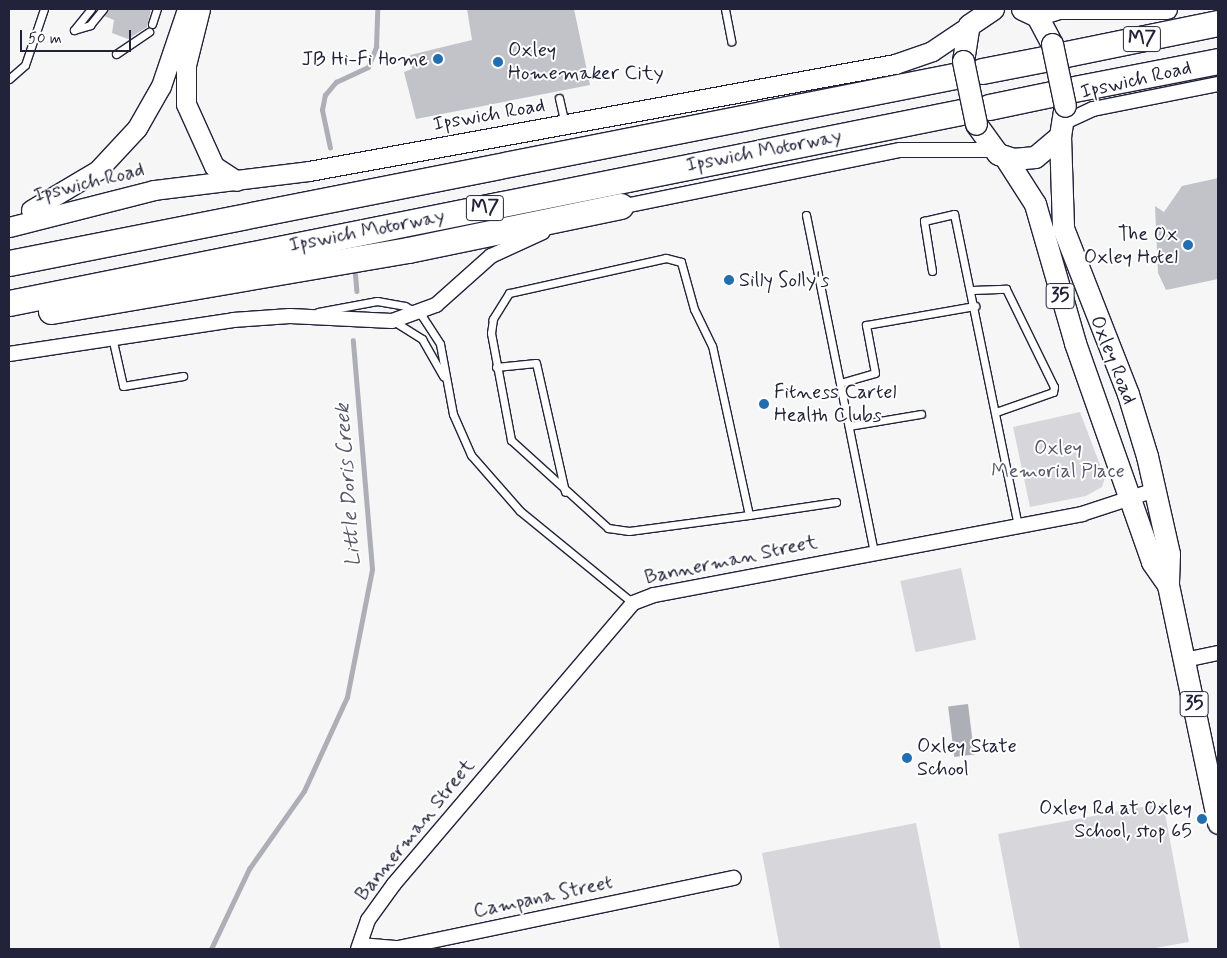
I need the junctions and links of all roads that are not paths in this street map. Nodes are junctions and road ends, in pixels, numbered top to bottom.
1 (44, 9) edge
2 (91, 9) edge
3 (103, 9) edge
4 (157, 9) edge
5 (186, 9) edge
6 (200, 9) edge
7 (725, 9) edge
8 (993, 9) edge
9 (1167, 9) edge
10 (1028, 11) edge
11 (970, 20) edge
12 (152, 24) dead end
13 (1218, 24) edge
14 (149, 32) dead end
15 (731, 40) dead end
16 (1054, 52) junction
17 (116, 54) dead end
18 (1218, 61) edge
19 (966, 69) junction
20 (9, 79) edge
21 (1218, 84) edge
22 (559, 98) dead end
23 (1063, 109) junction
24 (975, 114) junction
25 (565, 124) junction
26 (999, 154) junction
27 (238, 182) junction
28 (620, 206) junction
29 (806, 215) dead end
30 (9, 218) edge
31 (9, 226) edge
32 (9, 263) edge
33 (932, 271) dead end
34 (972, 290) junction
35 (9, 303) edge
36 (975, 306) junction
37 (418, 314) junction
38 (290, 316) junction
39 (9, 318) edge
40 (392, 321) junction
41 (112, 337) junction
42 (9, 354) edge
43 (496, 367) junction
44 (183, 376) dead end
45 (444, 378) junction
46 (840, 383) junction
47 (996, 412) junction
48 (921, 414) dead end
49 (849, 426) junction
50 (1155, 490) junction
51 (565, 492) junction
52 (1131, 499) junction
53 (836, 502) dead end
54 (748, 515) junction
55 (1018, 525) junction
56 (874, 552) junction
57 (1168, 585) junction
58 (633, 603) junction
59 (1218, 654) edge
60 (1185, 660) junction
61 (1218, 823) edge
62 (734, 878) dead end
63 (359, 947) edge

1 - 20 lane
2 - 3 lane
4 - 12 lane
5 - 30 main road
6 - 27 main road
7 - 15 lane
8 - 11 main road
9 - 10 main road
10 - 16 main road, 35
11 - 19 main road, 35
11 - 25 main road, Ipswich Road
13 - 16 highway, Ipswich Motorway / M7
14 - 17 lane
16 - 19 highway, Ipswich Motorway / M7
16 - 23 main road, 35, bridge
18 - 23 highway, Ipswich Motorway / M7
19 - 24 main road, 35, bridge
19 - 32 highway, Ipswich Motorway / M7
21 - 23 street, Ipswich Road
22 - 25 lane
23 - 24 highway, Ipswich Motorway / M7
23 - 26 main road
23 - 50 main road, Oxley Road / 35
24 - 26 main road, 35
24 - 35 highway, Ipswich Motorway / M7
25 - 27 main road, Ipswich Road
26 - 28 street
26 - 52 main road, Oxley Road / 35
27 - 31 main road, Ipswich Road
28 - 37 street
28 - 39 highway
29 - 46 lane
33 - 34 lane
34 - 36 lane
34 - 47 lane
36 - 46 lane
36 - 47 lane
37 - 38 lane
37 - 40 street
37 - 45 lane
38 - 40 street
38 - 41 street
40 - 45 lane
41 - 42 street
41 - 44 lane
43 - 51 lane
43 - 51 lane
43 - 54 lane
45 - 58 lane
46 - 49 lane
47 - 55 lane
48 - 49 lane
49 - 56 lane
50 - 52 street, Bannerman Street
50 - 57 main road, Oxley Road / 35
51 - 54 lane
52 - 55 street, Bannerman Street
52 - 57 main road, Oxley Road / 35
53 - 54 lane
55 - 56 street, Bannerman Street
56 - 58 street, Bannerman Street
57 - 60 main road, Oxley Road / 35
58 - 63 street, Bannerman Street
59 - 60 street
60 - 61 main road, Oxley Road / 35
62 - 63 street, Campana Street

